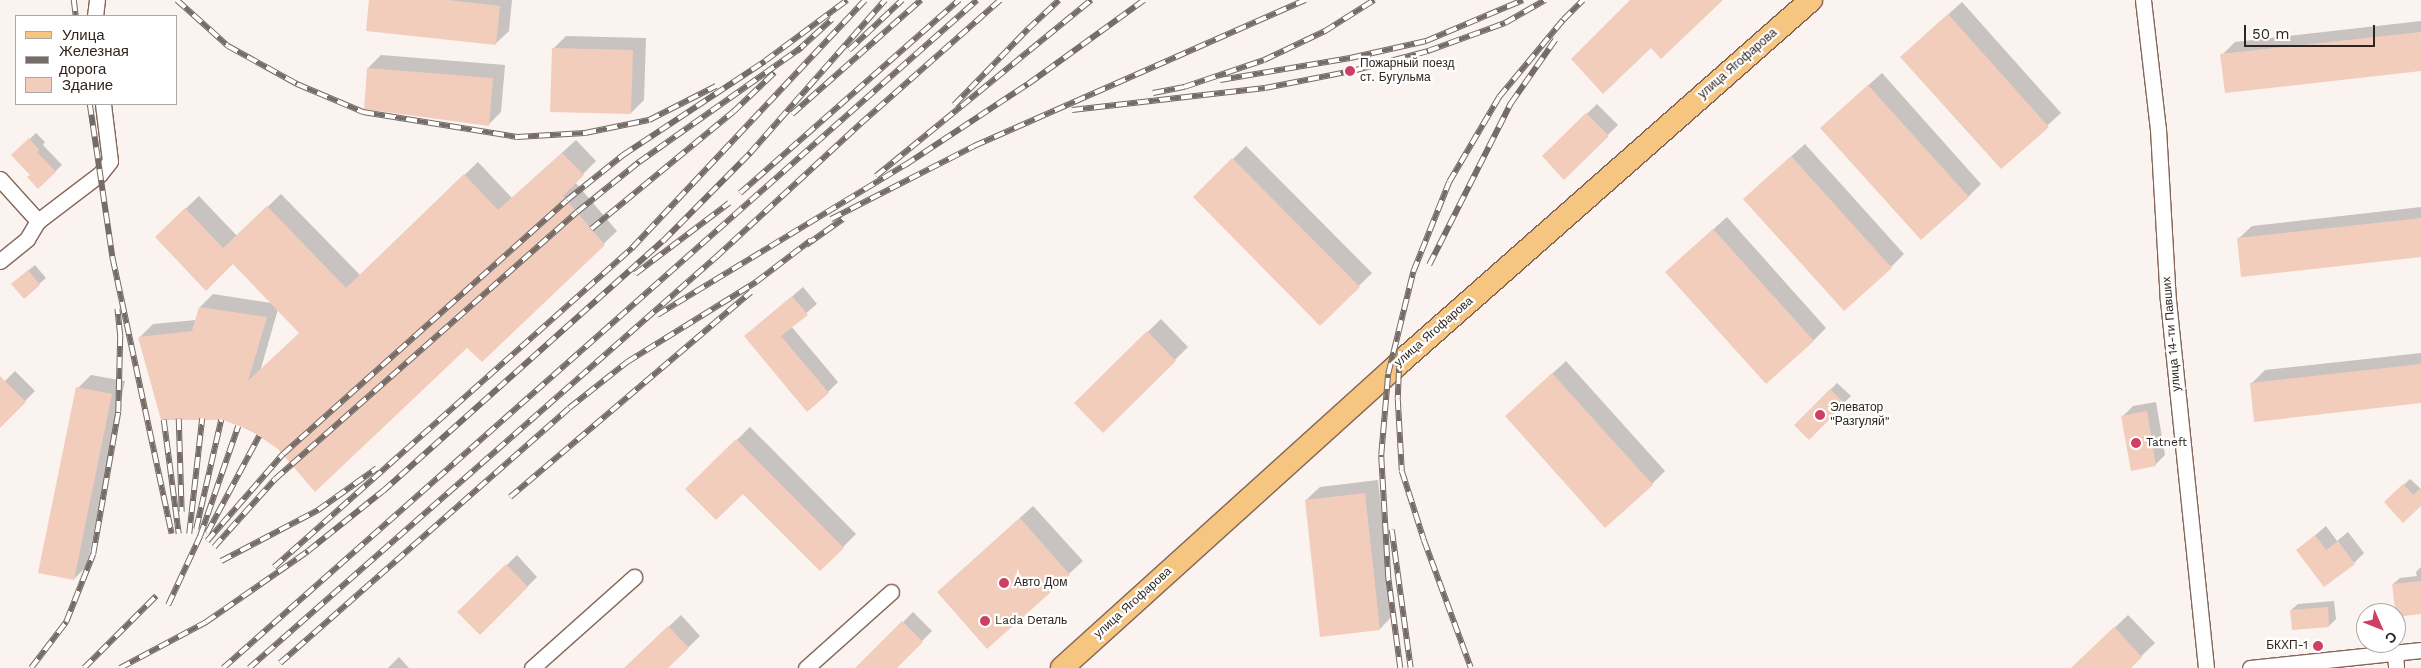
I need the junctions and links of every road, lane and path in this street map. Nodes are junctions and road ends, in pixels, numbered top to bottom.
1 (97, 0) edge
2 (1810, 0) edge
3 (2143, 0) edge
4 (94, 15) edge
5 (103, 105) edge
6 (0, 179) edge
7 (38, 221) junction
8 (0, 261) edge
9 (634, 576) dead end
10 (891, 592) dead end
11 (2421, 650) edge
12 (2406, 651) edge
13 (2386, 653) edge
14 (2395, 653) edge
15 (532, 668) edge
16 (806, 668) edge
17 (1062, 668) edge
18 (2206, 668) edge
19 (2250, 668) edge
20 (2396, 668) edge

1 - 4 street
2 - 17 main road, улица Ягофарова
3 - 18 street, улица 14-ти Павших
5 - 7 street
6 - 7 street
7 - 8 street
9 - 15 street
10 - 16 street
11 - 12 street
13 - 19 street
14 - 20 street

